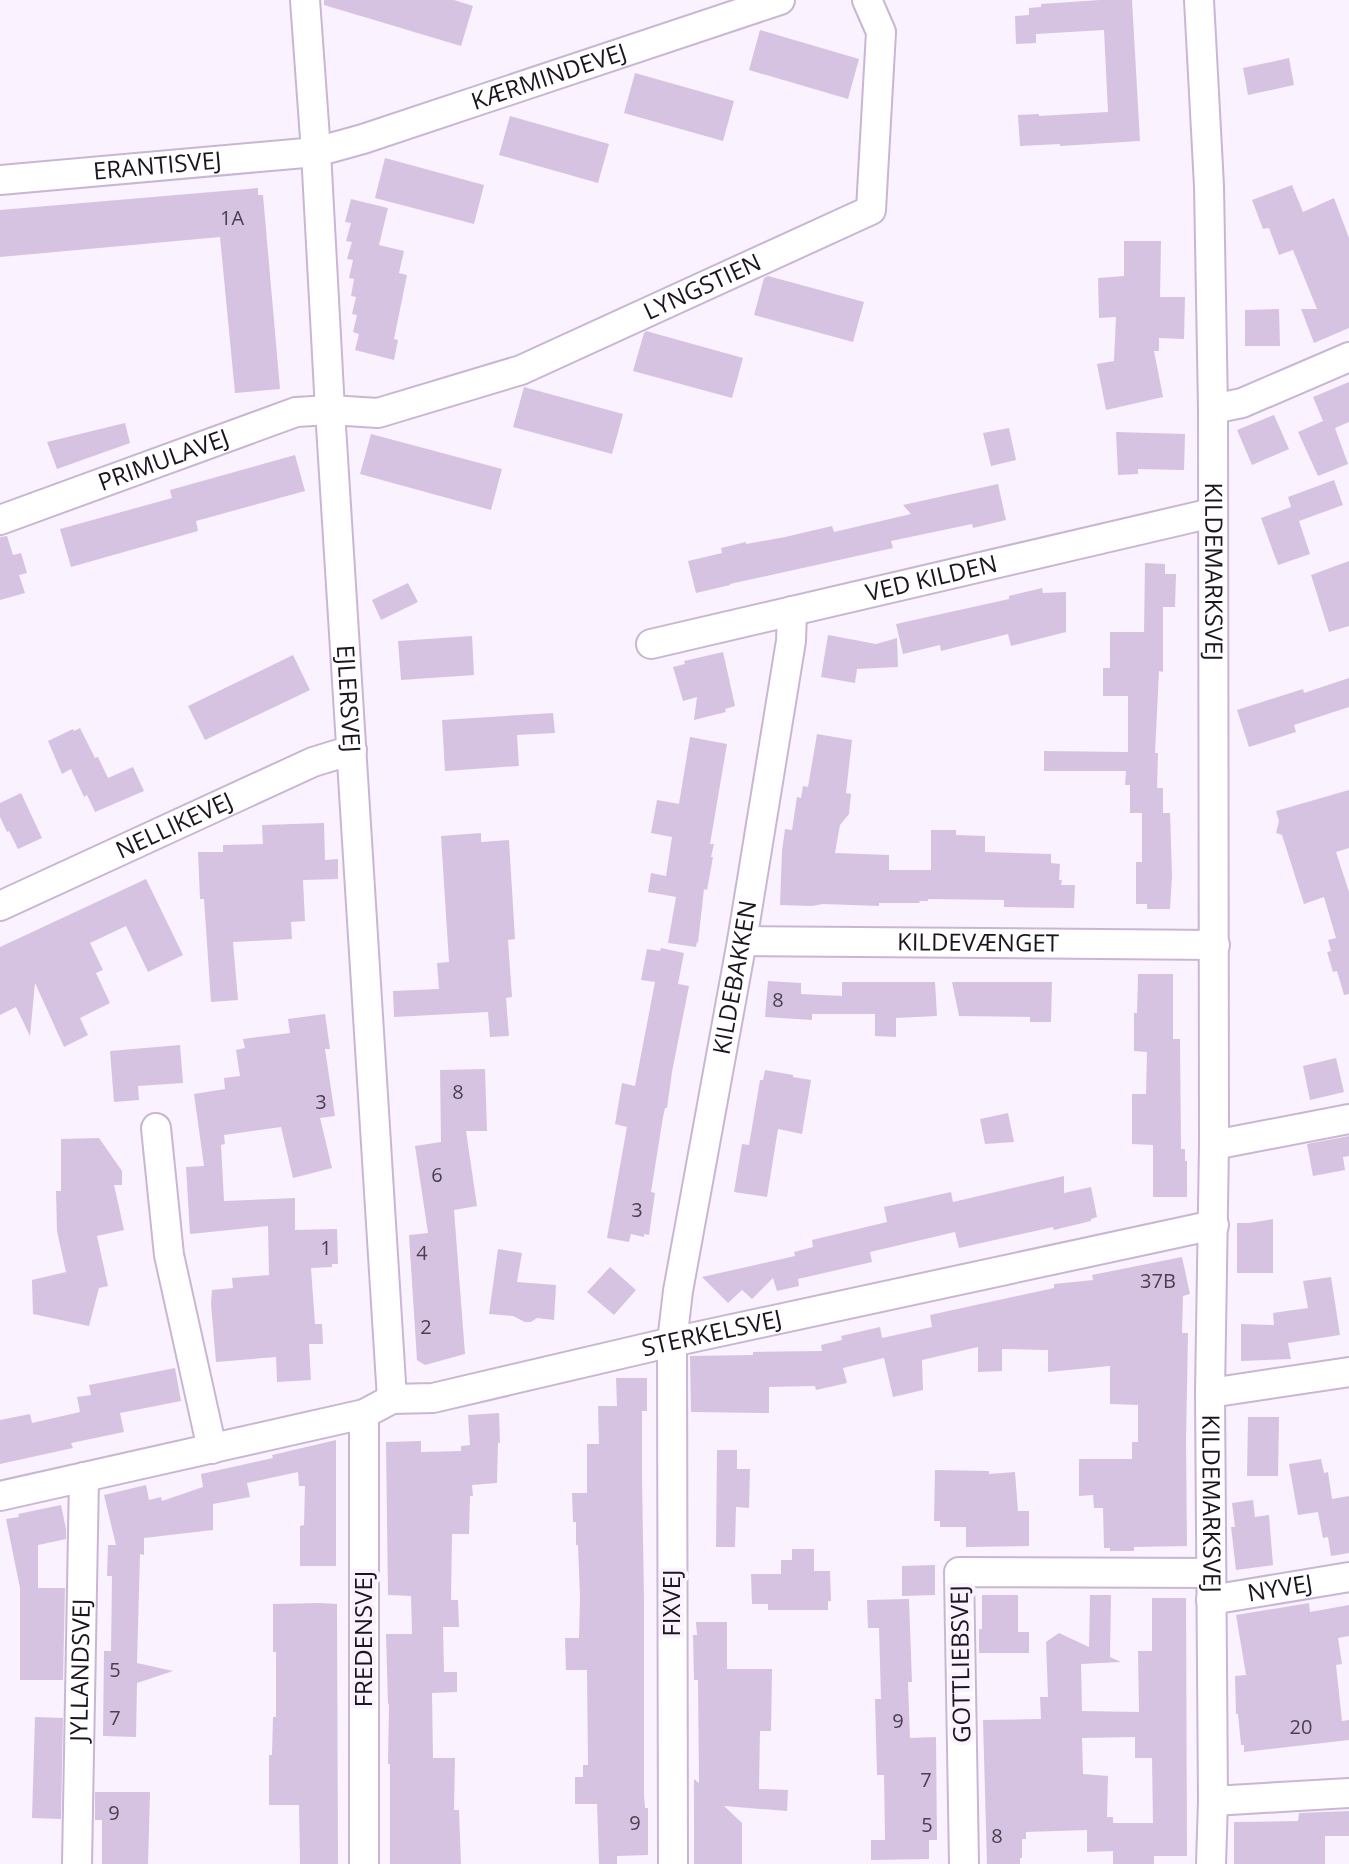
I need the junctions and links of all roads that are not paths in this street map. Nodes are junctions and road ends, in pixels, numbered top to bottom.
1 (305, 0) edge
2 (780, 0) edge
3 (867, 0) edge
4 (1199, 0) edge
5 (316, 152) junction
6 (0, 180) edge
7 (1349, 357) edge
8 (1213, 409) junction
9 (330, 410) junction
10 (1212, 513) junction
11 (0, 520) edge
12 (792, 611) junction
13 (651, 644) dead end
14 (352, 750) junction
15 (0, 906) edge
16 (742, 941) junction
17 (1215, 945) junction
18 (1349, 1119) edge
19 (156, 1128) dead end
20 (1214, 1145) junction
21 (1214, 1225) junction
22 (672, 1342) junction
23 (1349, 1372) edge
24 (1210, 1393) junction
25 (392, 1399) junction
26 (364, 1414) junction
27 (212, 1449) junction
28 (84, 1477) junction
29 (0, 1496) edge
30 (1349, 1577) edge
31 (1211, 1586) junction
32 (1349, 1793) edge
33 (1213, 1801) junction
34 (77, 1864) edge
35 (364, 1864) edge
36 (673, 1864) edge
37 (964, 1864) edge
38 (1211, 1864) edge

1 - 5 street, EJLERSVEJ
2 - 5 street, KÆRMINDEVEJ
3 - 9 street, LYNGSTIEN
4 - 8 street, KILDEMARKSVEJ
5 - 6 street, ERANTISVEJ
5 - 9 street, EJLERSVEJ
7 - 8 street
8 - 10 street, KILDEMARKSVEJ
9 - 11 street, PRIMULAVEJ
9 - 14 street, EJLERSVEJ
10 - 12 street, VED KILDEN
10 - 17 street, KILDEMARKSVEJ
12 - 13 street, VED KILDEN
12 - 16 street, KILDEBAKKEN
14 - 15 street, NELLIKEVEJ
14 - 25 street, EJLERSVEJ
16 - 17 street, KILDEVÆNGET
16 - 22 street, KILDEBAKKEN
17 - 20 street, KILDEMARKSVEJ
18 - 20 street
19 - 27 street
20 - 21 street, KILDEMARKSVEJ
21 - 22 street, STERKELSVEJ
21 - 24 street, KILDEMARKSVEJ
22 - 25 street, STERKELSVEJ
22 - 36 street, FIXVEJ
23 - 24 street
24 - 31 street, KILDEMARKSVEJ
25 - 26 street, STERKELSVEJ
26 - 27 street, STERKELSVEJ
26 - 35 street, FREDENSVEJ
27 - 28 street, STERKELSVEJ
28 - 29 street, STERKELSVEJ
28 - 34 street, JYLLANDSVEJ
30 - 31 street, NYVEJ
31 - 33 street, KILDEMARKSVEJ
31 - 37 street, GOTTLIEBSVEJ
32 - 33 street
33 - 38 street, KILDEMARKSVEJ

